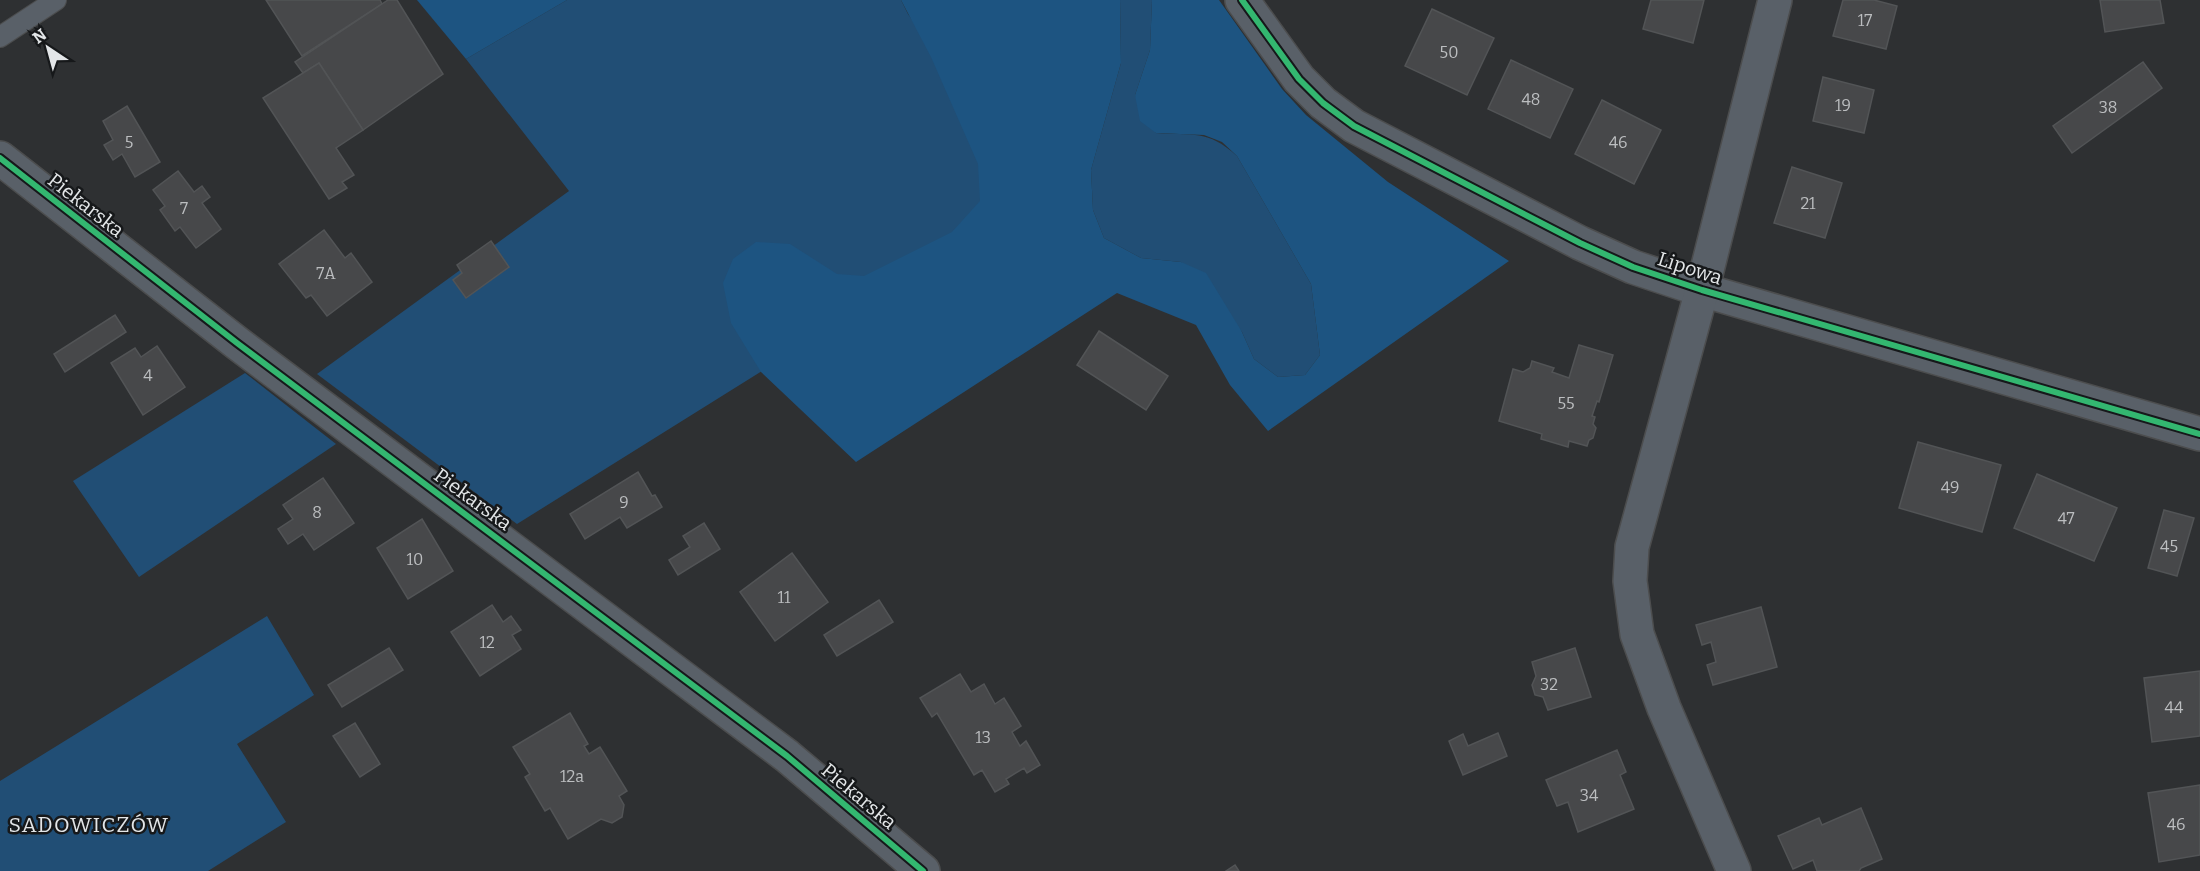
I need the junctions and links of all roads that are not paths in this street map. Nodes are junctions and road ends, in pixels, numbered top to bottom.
1 (56, 0) edge
2 (1242, 0) edge
3 (1775, 0) edge
4 (0, 37) edge
5 (0, 158) edge
6 (1702, 290) junction
7 (2200, 434) edge
8 (923, 871) edge
9 (1734, 871) edge

1 - 4 lane
2 - 6 street, Lipowa
3 - 6 street
5 - 8 street, Piekarska
6 - 7 street, Lipowa
6 - 9 street

